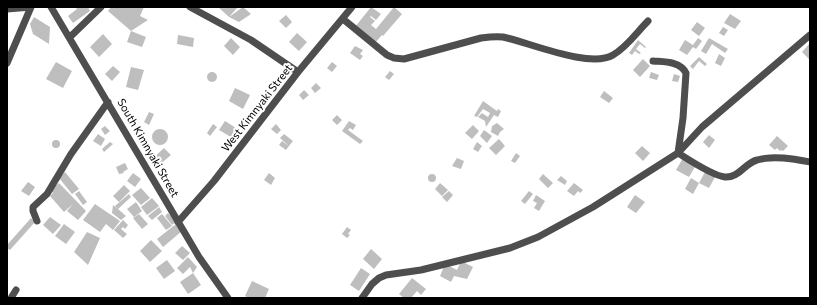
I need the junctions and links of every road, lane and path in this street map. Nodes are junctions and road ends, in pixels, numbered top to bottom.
1 (31, 7) edge
2 (52, 7) edge
3 (101, 7) edge
4 (190, 7) edge
5 (352, 7) edge
6 (7, 9) edge
7 (343, 19) junction
8 (648, 21) dead end
9 (810, 35) edge
10 (70, 37) junction
11 (653, 61) dead end
12 (7, 63) edge
13 (298, 72) junction
14 (108, 102) junction
15 (678, 153) junction
16 (810, 162) edge
17 (36, 221) dead end
18 (178, 222) junction
19 (16, 290) dead end
20 (11, 298) edge
21 (228, 298) edge
22 (362, 298) edge

1 - 6 street
1 - 12 street
2 - 10 street, South Kimnyaki Street
3 - 10 street
4 - 13 street
5 - 7 street, West Kimnyaki Street
7 - 8 street
7 - 13 street, West Kimnyaki Street
9 - 15 street
10 - 14 street, South Kimnyaki Street
11 - 15 street
13 - 18 street, West Kimnyaki Street
14 - 17 street
14 - 18 street, South Kimnyaki Street
15 - 16 street
15 - 22 street
18 - 21 street, South Kimnyaki Street
19 - 20 street

